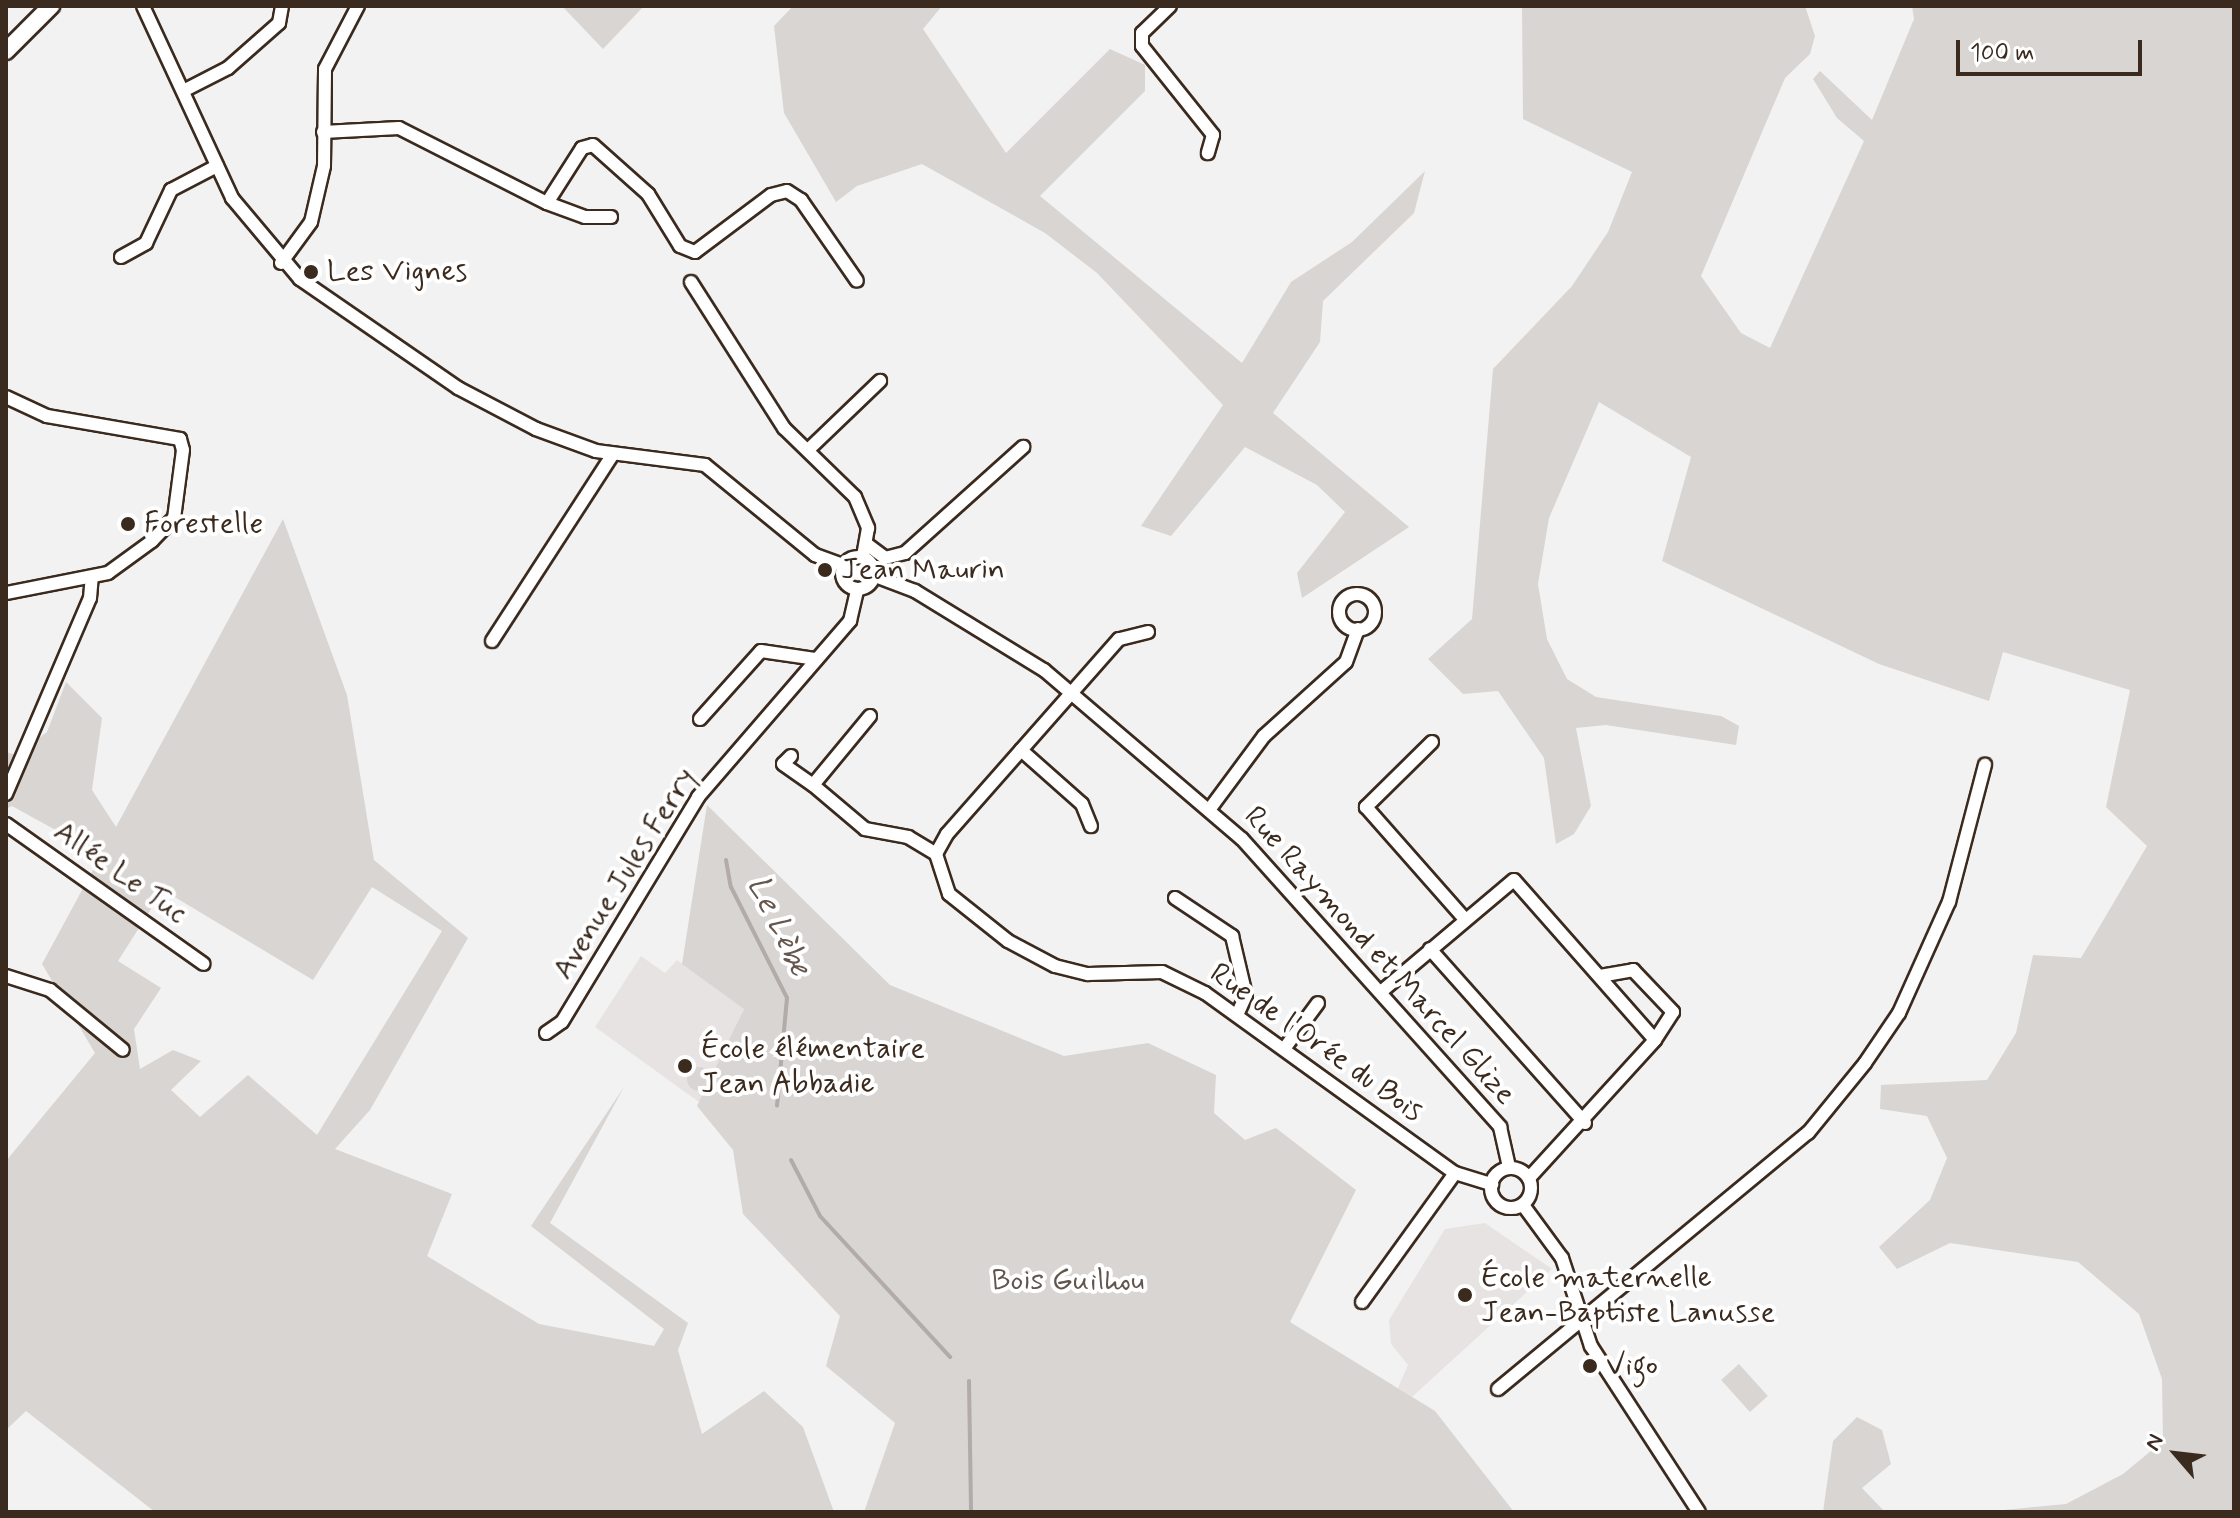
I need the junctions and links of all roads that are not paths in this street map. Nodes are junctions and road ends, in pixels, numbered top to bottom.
1 (51, 6) edge
2 (143, 6) edge
3 (282, 6) edge
4 (358, 6) edge
5 (1170, 6) edge
6 (6, 51) edge
7 (185, 90) junction
8 (323, 132) junction
9 (1208, 153) dead end
10 (217, 166) junction
11 (547, 203) junction
12 (611, 217) dead end
13 (121, 257) dead end
14 (281, 263) junction
15 (857, 281) dead end
16 (691, 282) dead end
17 (880, 381) dead end
18 (6, 397) edge
19 (1023, 447) dead end
20 (808, 450) junction
21 (613, 454) junction
22 (866, 551) junction
23 (843, 565) junction
24 (875, 576) junction
25 (92, 577) junction
26 (857, 590) junction
27 (6, 593) edge
28 (1358, 629) dead end
29 (1148, 632) dead end
30 (492, 641) dead end
31 (816, 659) junction
32 (1074, 692) junction
33 (870, 716) dead end
34 (700, 719) dead end
35 (1432, 742) dead end
36 (1021, 750) junction
37 (791, 756) dead end
38 (1985, 765) dead end
39 (813, 785) junction
40 (6, 794) edge
41 (1209, 810) junction
42 (6, 824) edge
43 (1091, 826) dead end
44 (936, 854) junction
45 (1175, 898) dead end
46 (1464, 918) junction
47 (1430, 949) junction
48 (204, 964) dead end
49 (6, 976) edge
50 (1600, 976) junction
51 (1382, 991) junction
52 (1318, 1003) dead end
53 (1237, 1015) junction
54 (546, 1033) dead end
55 (1655, 1040) junction
56 (1284, 1049) junction
57 (123, 1050) dead end
58 (1585, 1123) junction
59 (1509, 1167) junction
60 (1455, 1173) junction
61 (1529, 1178) junction
62 (1492, 1184) junction
63 (1523, 1205) junction
64 (1362, 1302) dead end
65 (1580, 1323) junction
66 (1498, 1389) dead end
67 (1699, 1512) edge

1 - 6 street
2 - 7 street
3 - 7 street
4 - 8 street
5 - 9 street
7 - 10 street
8 - 11 street
8 - 14 street
10 - 13 street
10 - 14 street
11 - 12 street
11 - 15 street
14 - 21 street
16 - 20 street
17 - 20 street
18 - 25 street
19 - 22 street
20 - 22 street
21 - 23 street
21 - 30 street
22 - 23 street
22 - 24 street
23 - 26 street
24 - 26 street
24 - 32 street, Rue Raymond et Marcel Glize
25 - 27 street
25 - 40 street
26 - 31 street, Avenue Jules Ferry
28 - 41 street
29 - 32 street
31 - 34 street
31 - 54 street, Avenue Jules Ferry
32 - 36 street
32 - 41 street, Rue Raymond et Marcel Glize
33 - 39 street
35 - 46 street
36 - 43 street
36 - 44 street
37 - 39 street
38 - 65 street
39 - 44 street
41 - 51 street, Rue Raymond et Marcel Glize
42 - 48 street, Allée Le Tuc
44 - 53 street, Rue de l'Orée du Bois
45 - 53 street
46 - 47 street
46 - 50 street
47 - 51 street
47 - 58 street
49 - 57 street
50 - 55 street
50 - 55 street
51 - 59 street, Rue Raymond et Marcel Glize
52 - 56 street
53 - 56 street, Rue de l'Orée du Bois
55 - 58 street
56 - 60 street, Rue de l'Orée du Bois
58 - 61 street
59 - 61 street
59 - 62 street
60 - 62 street, Rue de l'Orée du Bois
60 - 64 street
61 - 63 street
62 - 63 street
63 - 65 street
65 - 66 street
65 - 67 street

